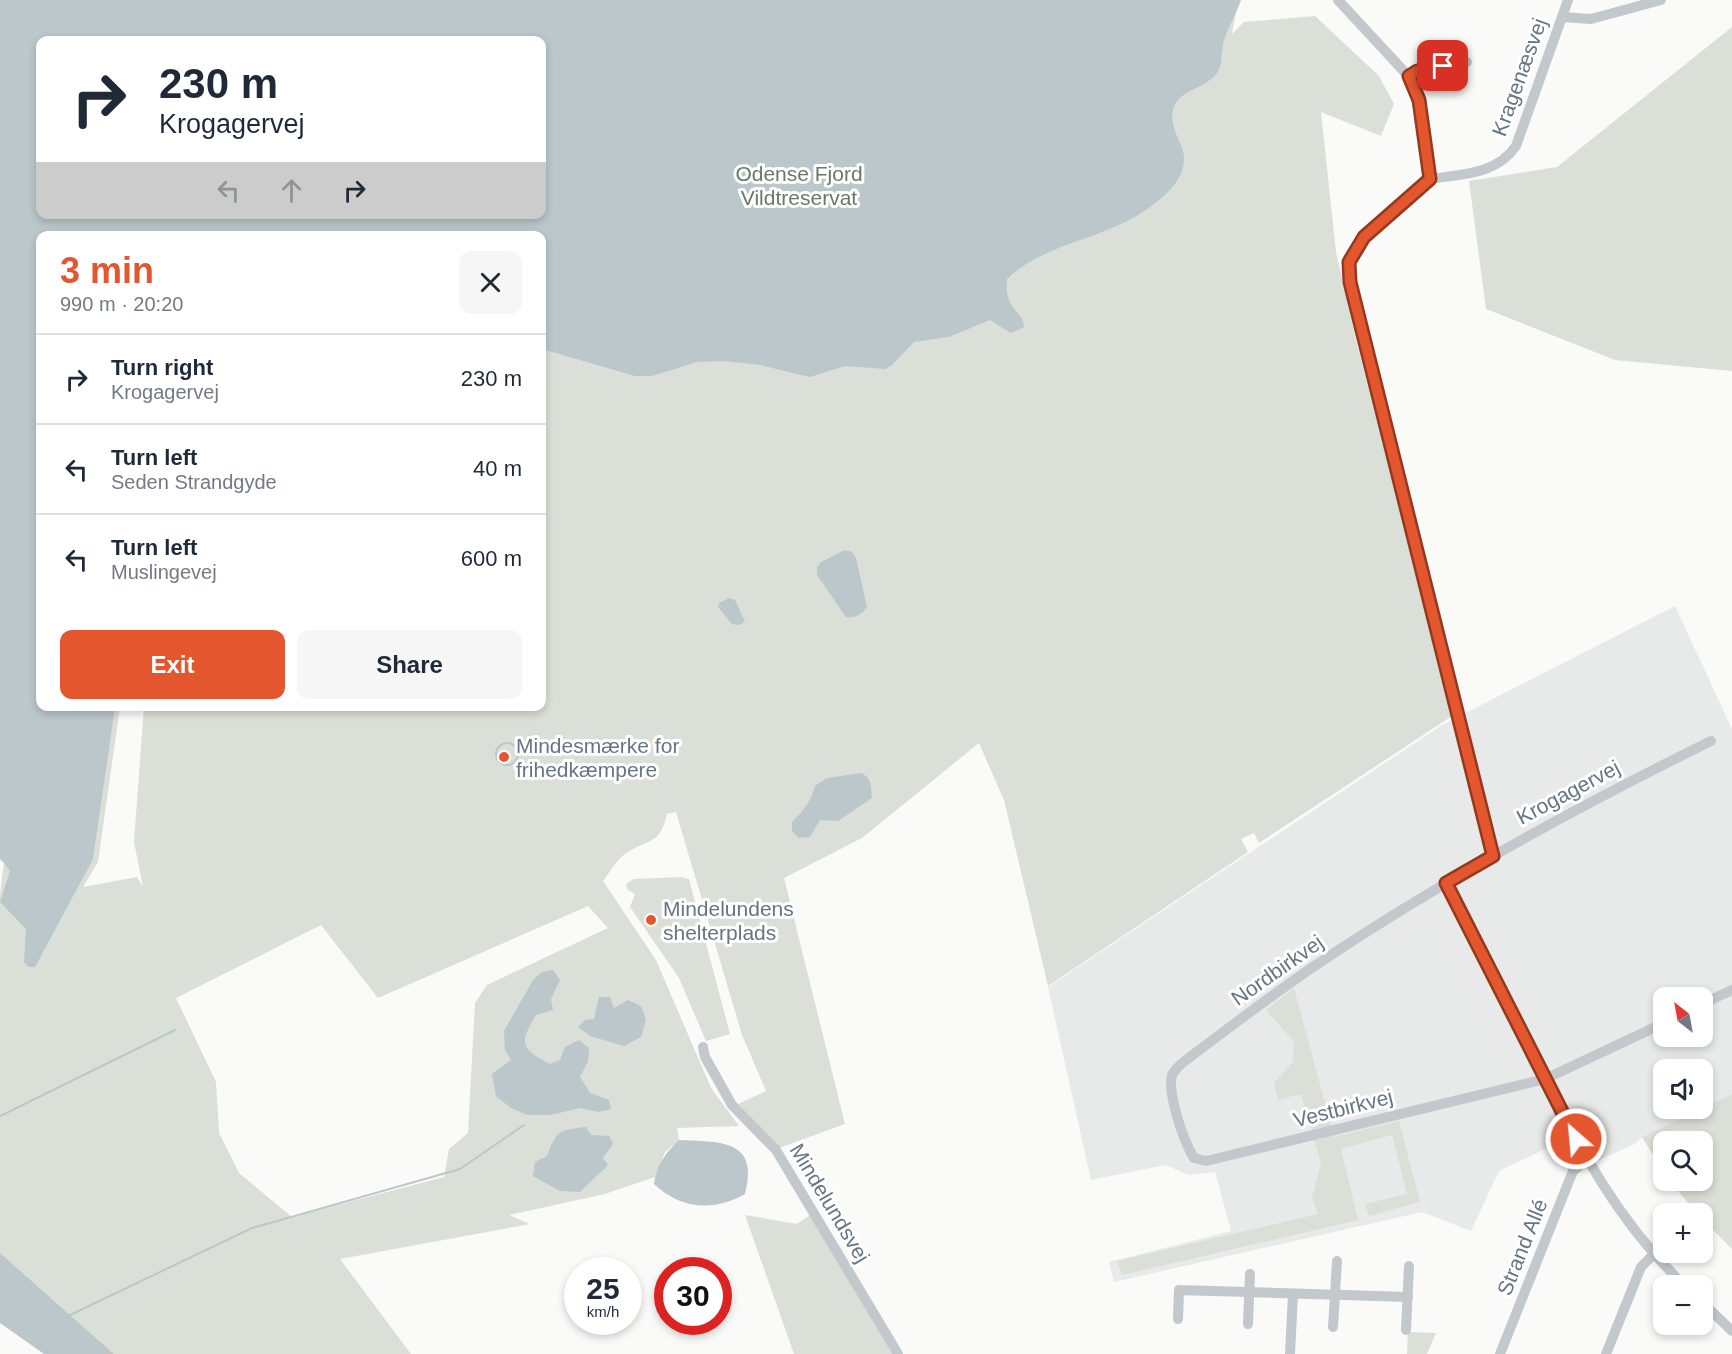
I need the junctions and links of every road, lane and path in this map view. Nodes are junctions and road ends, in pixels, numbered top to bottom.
1 (1338, 0) edge
2 (1568, 0) edge
3 (1661, 0) edge
4 (1562, 16) junction
5 (1467, 62) dead end
6 (1409, 76) junction
7 (1430, 179) junction
8 (1711, 741) dead end
9 (1493, 856) junction
10 (1446, 883) junction
11 (1732, 990) edge
12 (1713, 999) edge
13 (1653, 1028) edge
14 (703, 1047) dead end
15 (1545, 1079) junction
16 (1178, 1116) joint
17 (1586, 1159) junction
18 (1653, 1255) joint
19 (1337, 1261) dead end
20 (1661, 1263) edge
21 (1409, 1266) dead end
22 (1250, 1274) dead end
23 (1674, 1275) edge
24 (1250, 1293) junction
25 (1293, 1294) junction
26 (1335, 1295) junction
27 (1408, 1297) junction
28 (1713, 1313) edge
29 (1178, 1319) dead end
30 (1248, 1324) dead end
31 (1333, 1327) dead end
32 (1406, 1330) dead end
33 (1732, 1331) edge
34 (898, 1354) edge
35 (1290, 1354) edge
36 (1500, 1354) edge
37 (1606, 1354) edge

1 - 6 street
2 - 4 street, Kragenæsvej
3 - 4 street
4 - 7 street, Kragenæsvej
5 - 6 street
6 - 7 street
7 - 9 street
8 - 9 street, Krogagervej
9 - 10 street, Krogagervej
10 - 15 street
10 - 16 street, Nordbirkvej
11 - 12 street
13 - 15 street
14 - 34 street, Mindelundsvej
15 - 16 street, Vestbirkvej
15 - 17 street
17 - 18 street
17 - 36 street, Strand Allé
18 - 37 street
19 - 26 street
20 - 23 street
21 - 27 street
22 - 24 street
24 - 25 street
24 - 29 street
24 - 30 street
25 - 26 street
25 - 35 street
26 - 27 street
26 - 31 street
27 - 32 street
28 - 33 street

